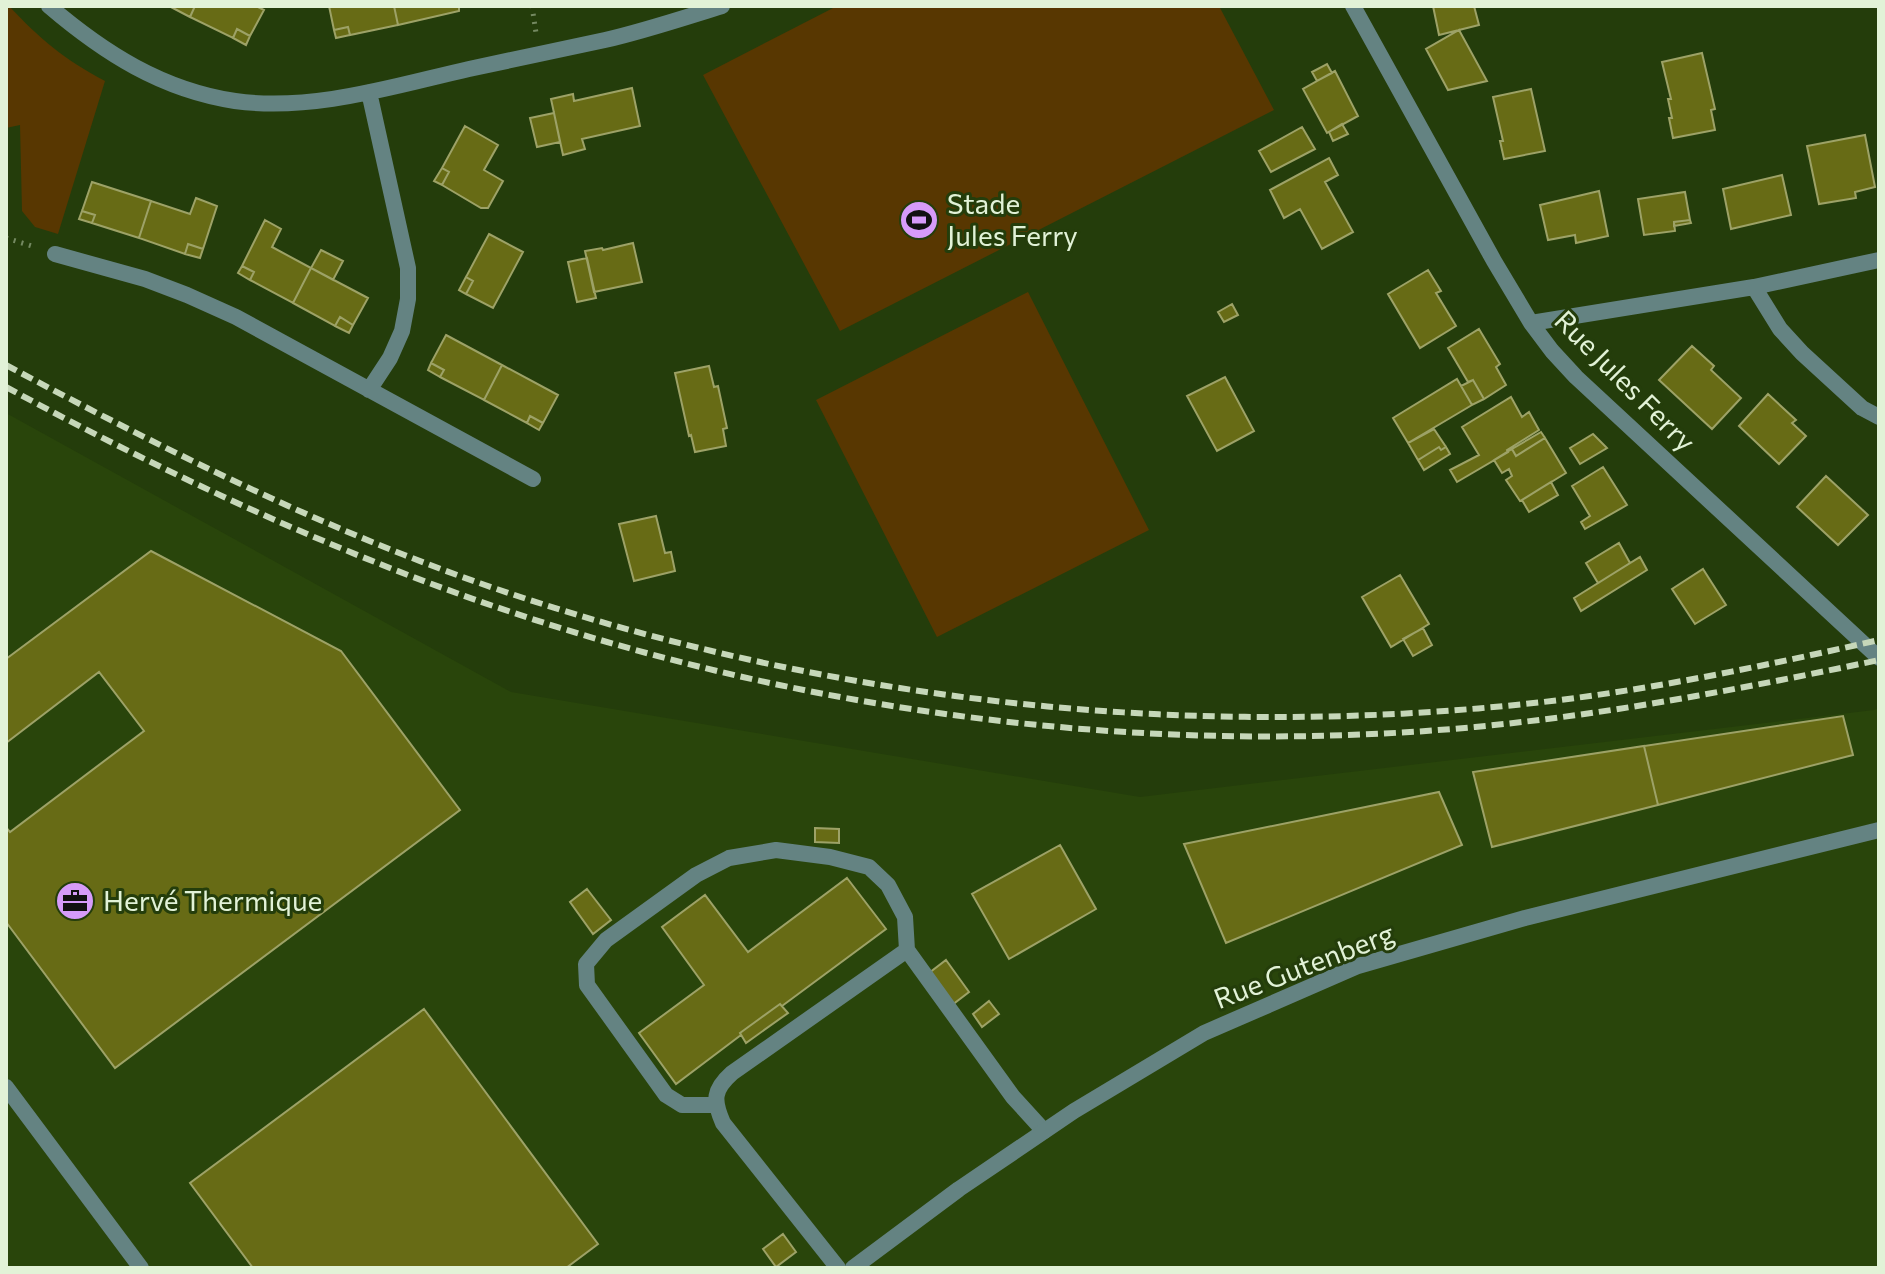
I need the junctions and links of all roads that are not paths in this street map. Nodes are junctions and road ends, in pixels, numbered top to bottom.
1 (49, 6) edge
2 (722, 6) edge
3 (1353, 6) edge
4 (702, 9) edge
5 (369, 92) junction
6 (55, 254) dead end
7 (1879, 260) edge
8 (1754, 287) junction
9 (1531, 323) junction
10 (369, 390) junction
11 (1879, 417) edge
12 (533, 479) dead end
13 (1879, 658) edge
14 (1879, 830) edge
15 (907, 950) junction
16 (6, 1087) edge
17 (715, 1105) junction
18 (1044, 1131) junction
19 (141, 1268) edge
20 (838, 1268) edge
21 (853, 1268) edge

1 - 5 street
2 - 4 street
3 - 9 street, Rue Jules Ferry
4 - 5 street
5 - 10 street
6 - 10 street
7 - 8 street
8 - 9 street
8 - 11 street
9 - 13 street, Rue Jules Ferry
10 - 12 street
14 - 18 street, Rue Gutenberg
15 - 17 street
15 - 17 street
15 - 18 street
16 - 19 street
17 - 20 street
18 - 21 street, Rue Gutenberg

